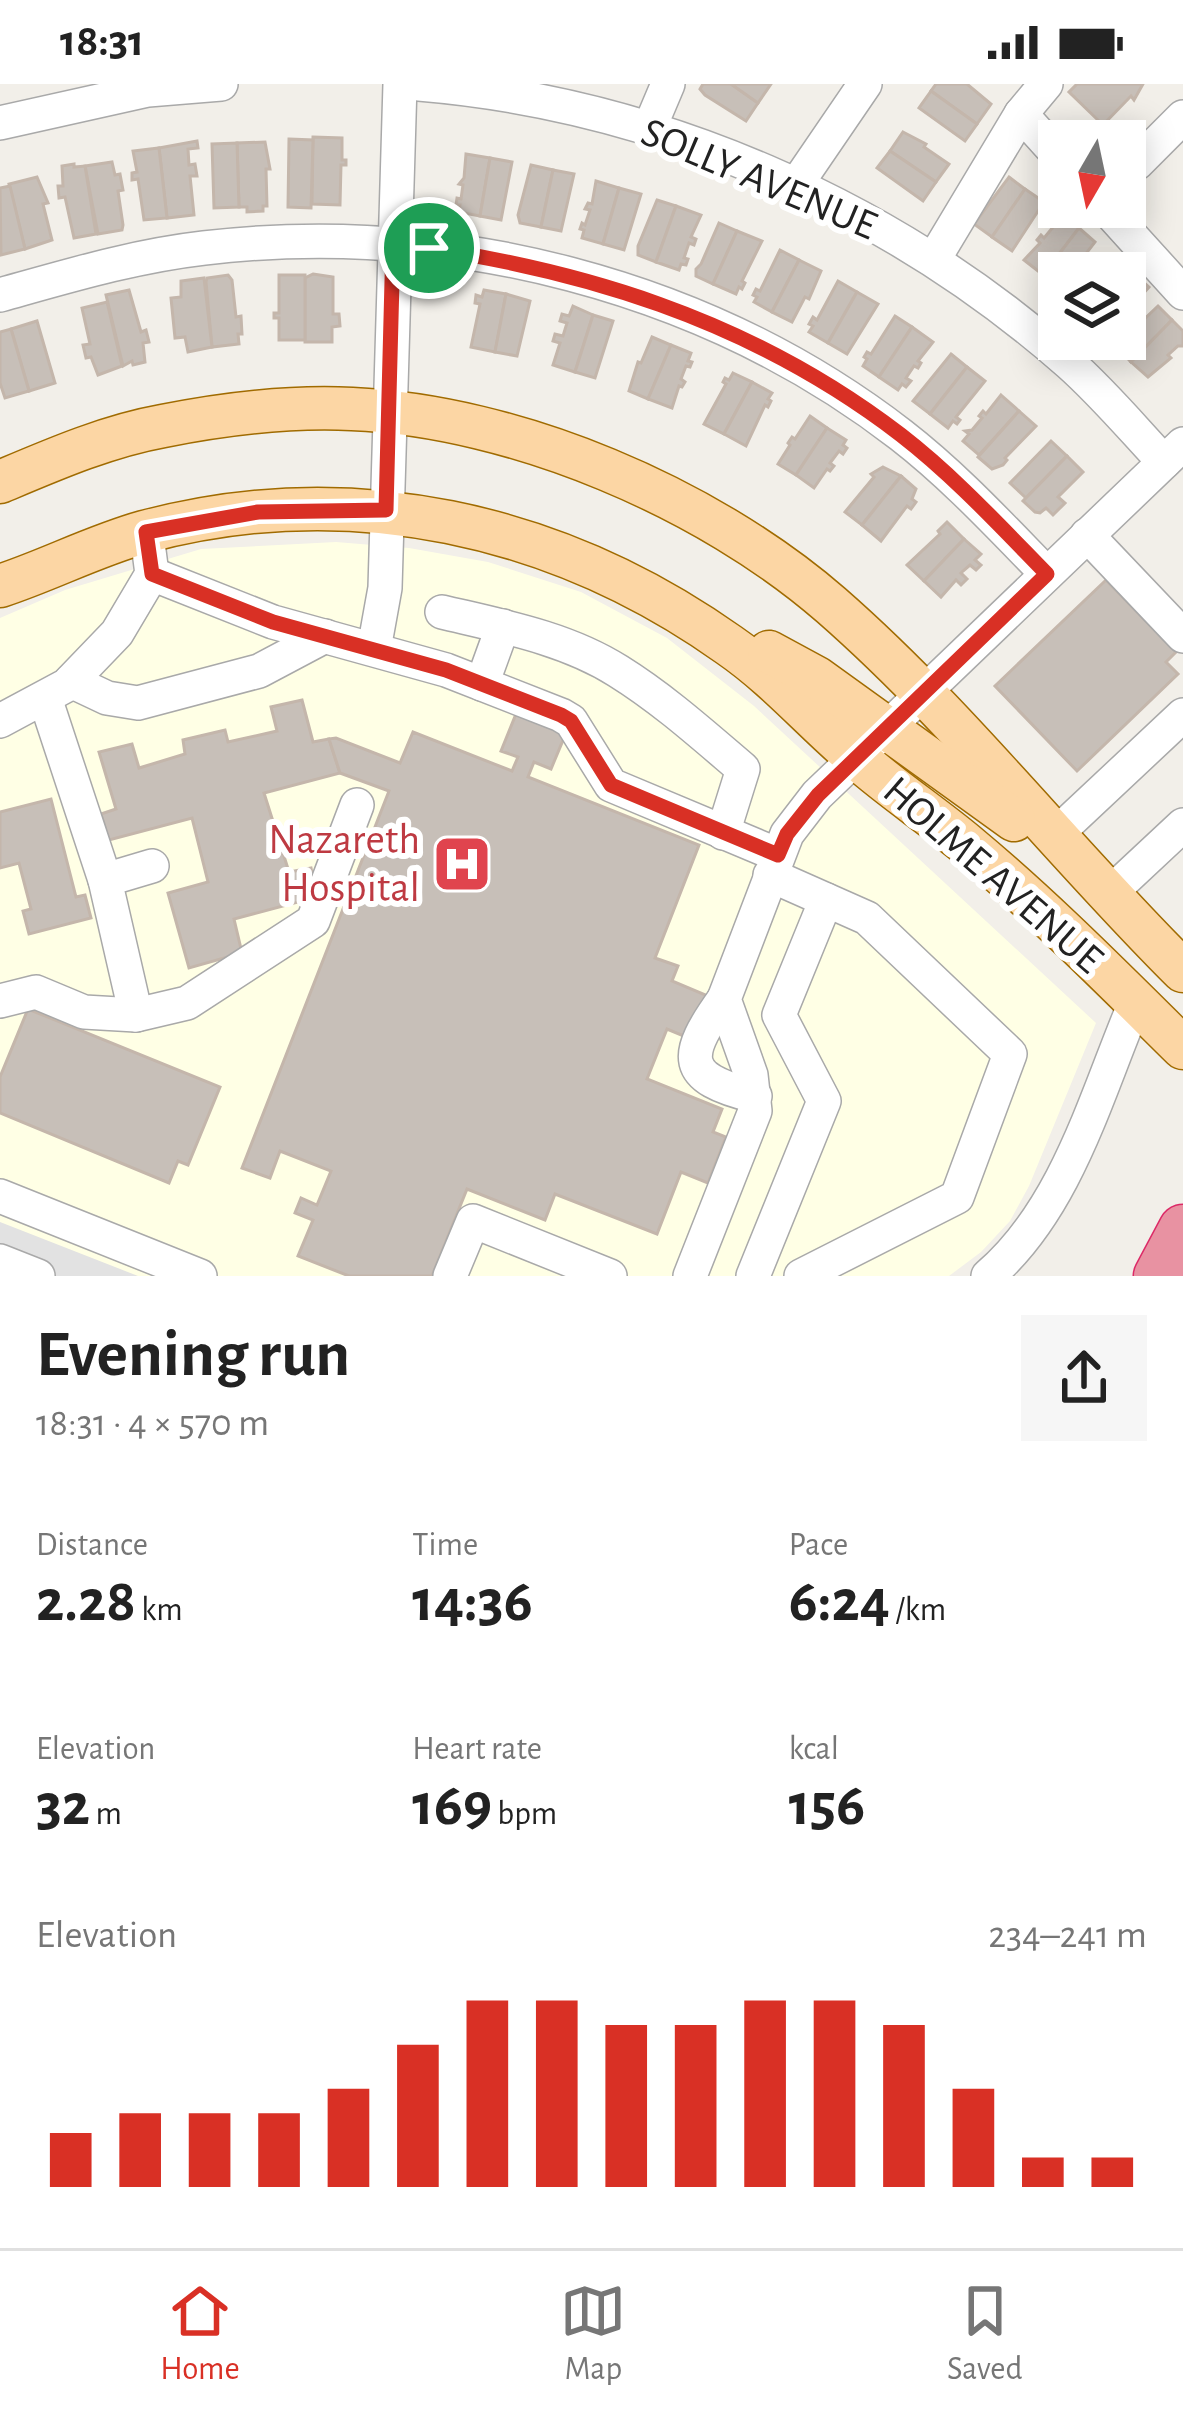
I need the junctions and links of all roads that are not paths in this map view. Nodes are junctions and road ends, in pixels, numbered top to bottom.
1 (221, 84) edge
2 (400, 84) edge
3 (418, 84) edge
4 (668, 84) edge
5 (865, 84) edge
6 (1046, 84) edge
7 (147, 87) edge
8 (486, 87) edge
9 (1022, 114) junction
10 (1183, 117) edge
11 (0, 123) edge
12 (649, 129) junction
13 (1038, 132) edge
14 (1146, 155) edge
15 (796, 184) junction
16 (1125, 228) edge
17 (393, 243) junction
18 (934, 259) junction
19 (1183, 293) edge
20 (0, 295) edge
21 (389, 412) junction
22 (1174, 453) edge
23 (0, 482) edge
24 (386, 510) junction
25 (146, 532) junction
26 (1087, 536) junction
27 (152, 574) junction
28 (1047, 574) junction
29 (0, 586) edge
30 (442, 612) dead end
31 (691, 619) junction
32 (503, 626) junction
33 (325, 636) junction
34 (1183, 636) edge
35 (374, 649) junction
36 (482, 684) junction
37 (58, 690) junction
38 (921, 693) junction
39 (1183, 716) edge
40 (0, 721) edge
41 (885, 727) junction
42 (855, 757) junction
43 (357, 805) dead end
44 (1183, 825) edge
45 (723, 833) junction
46 (1054, 836) junction
47 (774, 865) junction
48 (152, 866) dead end
49 (105, 880) junction
50 (1098, 884) junction
51 (826, 900) junction
52 (1183, 971) edge
53 (724, 999) junction
54 (0, 1001) edge
55 (1136, 1001) junction
56 (136, 1015) junction
57 (1183, 1048) edge
58 (755, 1096) junction
59 (0, 1196) edge
60 (1183, 1228) edge
61 (0, 1261) edge
62 (38, 1276) edge
63 (200, 1276) edge
64 (450, 1276) edge
65 (610, 1276) edge
66 (690, 1276) edge
67 (753, 1276) edge
68 (801, 1276) edge
69 (988, 1276) edge
70 (1158, 1276) edge

1 - 7 street
2 - 17 street
3 - 8 street, SOLLY AVENUE
4 - 12 street
5 - 15 street
6 - 9 street
7 - 11 street
8 - 12 street, SOLLY AVENUE
9 - 13 street
9 - 18 street
10 - 14 street
12 - 15 street, SOLLY AVENUE
15 - 18 street, SOLLY AVENUE
16 - 19 street
17 - 20 street
17 - 21 street
17 - 28 street
18 - 22 street, SOLLY AVENUE
21 - 23 main road, HOLME AVENUE
21 - 24 street
21 - 38 main road, HOLME AVENUE
22 - 26 street
24 - 25 main road, HOLME AVENUE
24 - 31 main road, HOLME AVENUE
24 - 35 street
25 - 27 street
25 - 29 main road, HOLME AVENUE
26 - 28 street
26 - 34 street
27 - 33 street
27 - 37 street
28 - 38 street
30 - 32 street
31 - 41 main road
31 - 42 main road, HOLME AVENUE
32 - 36 street
32 - 45 street
33 - 35 street
33 - 37 street
35 - 36 street
36 - 45 street
37 - 40 street
37 - 49 street
38 - 41 street
38 - 46 main road, HOLME AVENUE
39 - 46 street
41 - 42 street
41 - 50 main road
42 - 47 street
42 - 55 main road, HOLME AVENUE
43 - 56 street
44 - 50 street
45 - 47 street
46 - 50 main road, HOLME AVENUE
47 - 51 street
47 - 53 street
48 - 49 street
49 - 56 street
50 - 52 main road, HOLME AVENUE
51 - 67 street
51 - 68 street
53 - 58 street
53 - 58 street
54 - 56 street
55 - 57 main road, HOLME AVENUE
55 - 69 street
58 - 66 street
59 - 63 street
60 - 70 highway
61 - 62 street
64 - 65 street

